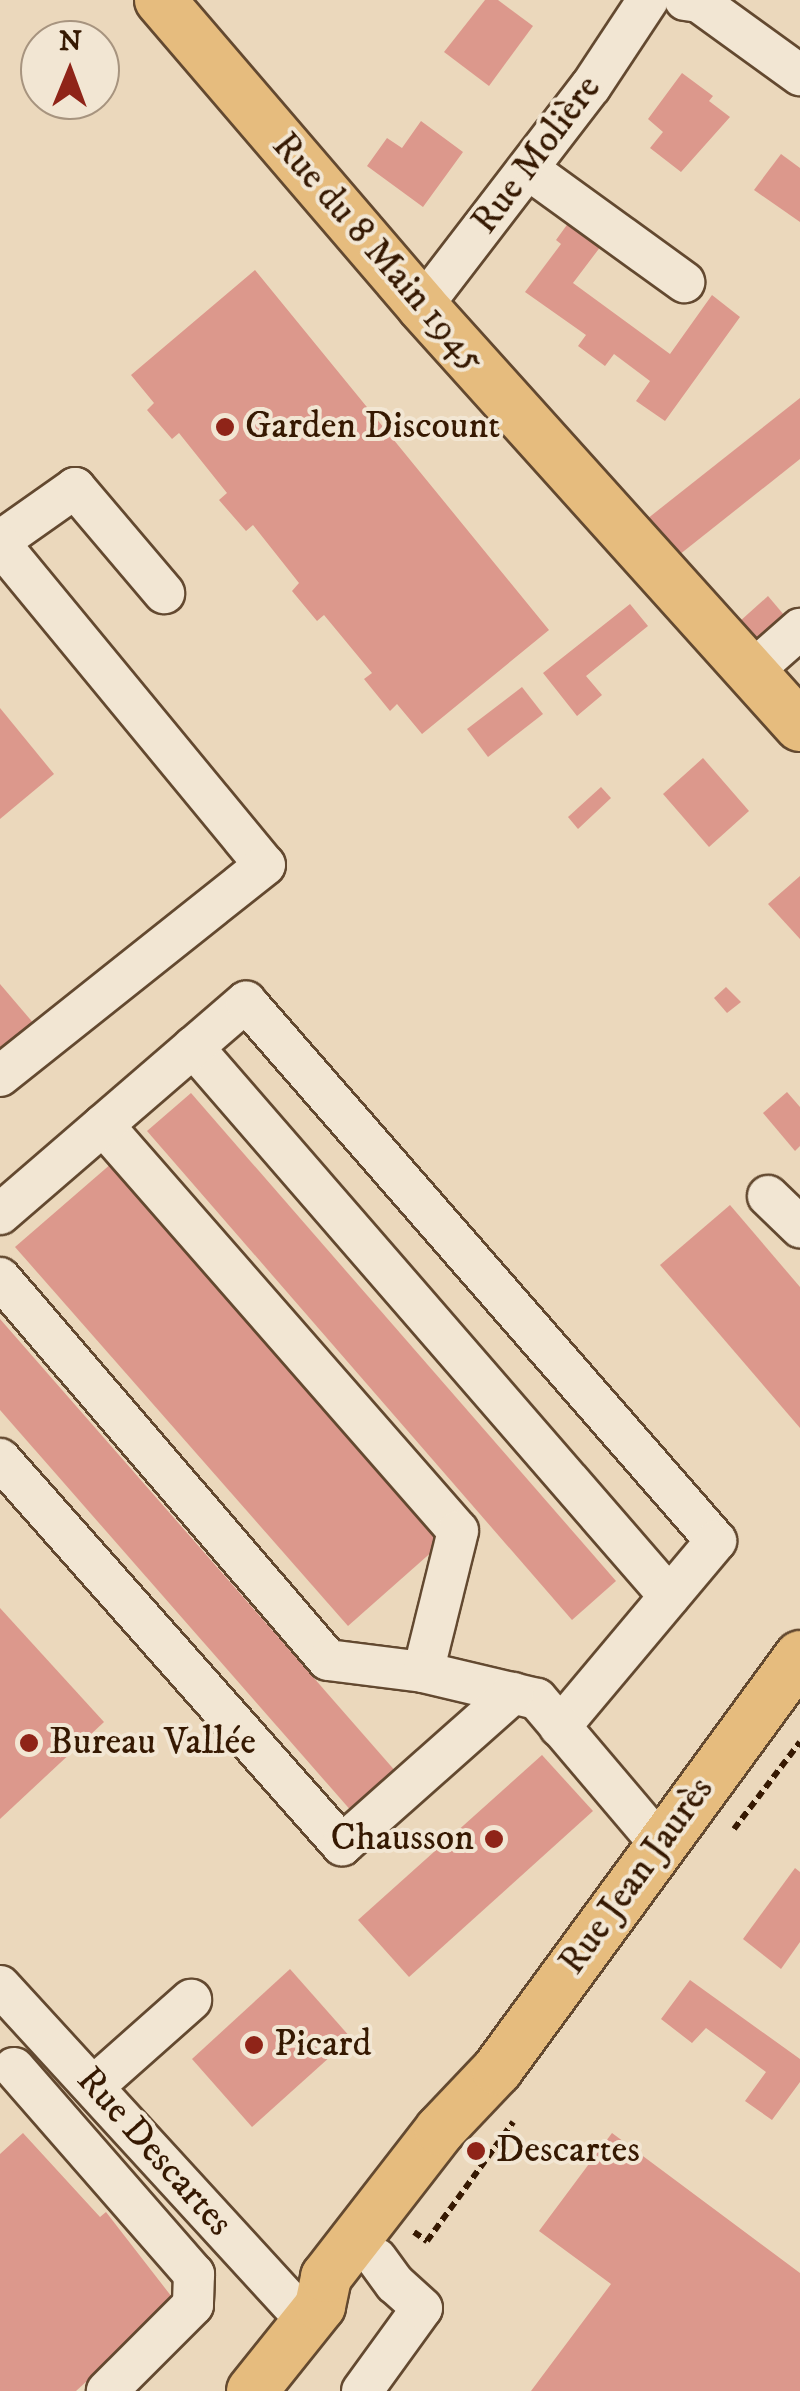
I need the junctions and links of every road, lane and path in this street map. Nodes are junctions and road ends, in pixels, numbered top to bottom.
1 (160, 0) edge
2 (648, 0) edge
3 (685, 0) edge
4 (800, 75) edge
5 (528, 169) junction
6 (684, 282) dead end
7 (422, 306) junction
8 (0, 543) edge
9 (164, 593) dead end
10 (800, 630) edge
11 (750, 673) junction
12 (800, 726) edge
13 (194, 1048) junction
14 (0, 1076) edge
15 (103, 1125) junction
16 (768, 1196) dead end
17 (0, 1214) edge
18 (800, 1227) edge
19 (0, 1278) edge
20 (0, 1459) edge
21 (669, 1596) junction
22 (800, 1656) edge
23 (422, 1672) junction
24 (513, 1694) junction
25 (560, 1727) junction
26 (659, 1843) junction
27 (0, 1986) edge
28 (191, 2000) dead end
29 (50, 2037) junction
30 (7, 2074) edge
31 (94, 2086) junction
32 (475, 2096) junction
33 (197, 2199) junction
34 (160, 2236) junction
35 (377, 2259) junction
36 (313, 2313) junction
37 (108, 2391) edge
38 (252, 2391) edge
39 (362, 2391) edge

1 - 7 main road, Rue du 8 Main 1945
2 - 5 street, Rue Molière
3 - 4 street
5 - 6 street
5 - 7 street, Rue Molière
7 - 11 main road, Rue du 8 Main 1945
8 - 9 street
8 - 14 street
10 - 11 street
11 - 12 main road, Rue du 8 Main 1945
13 - 15 street
13 - 21 street
13 - 21 street
15 - 17 street
15 - 23 street
16 - 18 street
19 - 23 street
20 - 24 street
21 - 25 street
22 - 26 main road, Rue Jean Jaurès
23 - 24 street
24 - 25 street
25 - 26 street
26 - 32 main road, Rue Jean Jaurès
27 - 29 street, Rue Descartes
28 - 31 street
29 - 30 street
29 - 31 street, Rue Descartes
30 - 34 street
31 - 33 street, Rue Descartes
32 - 35 main road, Rue Jean Jaurès
32 - 36 main road, Rue Jean Jaurès
33 - 34 street
33 - 36 street, Rue Descartes
34 - 37 street
35 - 36 main road, Rue Jean Jaurès
35 - 39 street
36 - 38 main road, Rue Jean Jaurès

